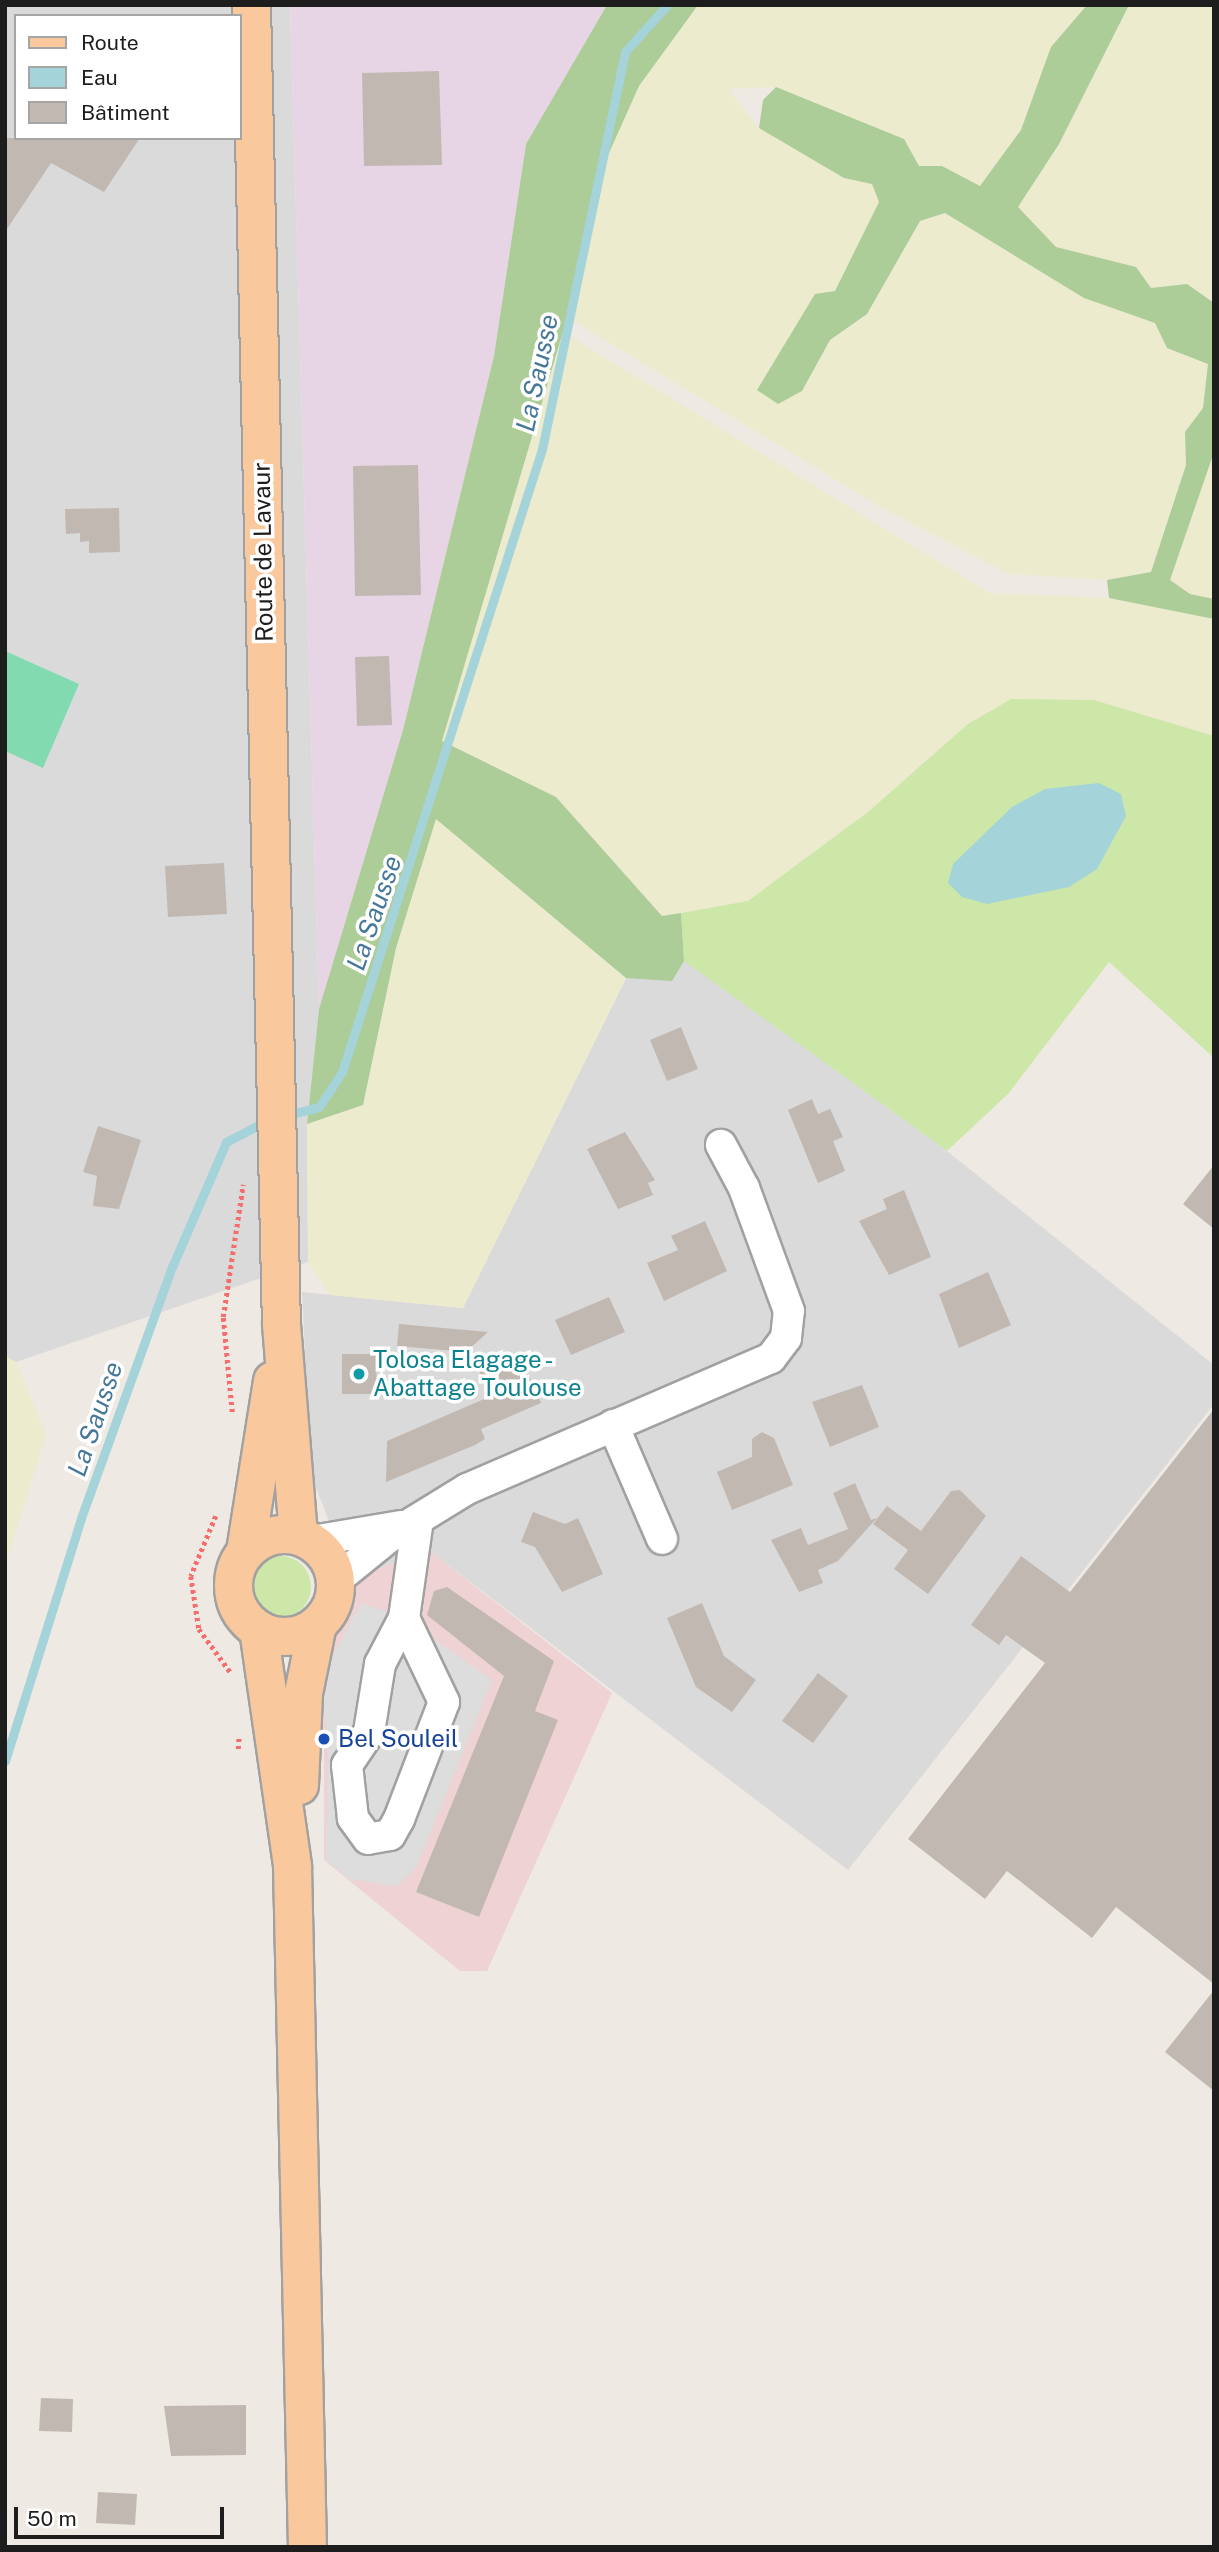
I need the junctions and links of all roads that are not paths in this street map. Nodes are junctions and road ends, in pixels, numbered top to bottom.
1 (251, 5) edge
2 (721, 1145) dead end
3 (281, 1324) junction
4 (613, 1425) junction
5 (418, 1520) junction
6 (305, 1538) junction
7 (662, 1539) dead end
8 (245, 1551) junction
9 (335, 1581) junction
10 (404, 1618) junction
11 (317, 1624) junction
12 (258, 1629) junction
13 (292, 1866) junction
14 (307, 2547) edge

1 - 3 main road, Route de Lavaur
2 - 4 street
3 - 6 main road
3 - 8 main road
4 - 5 street
4 - 7 street
5 - 6 street
5 - 9 street
5 - 10 street
6 - 8 main road
6 - 9 main road
8 - 12 main road
9 - 11 main road
10 - 10 street
11 - 12 main road
11 - 13 main road
12 - 13 main road
13 - 14 main road

